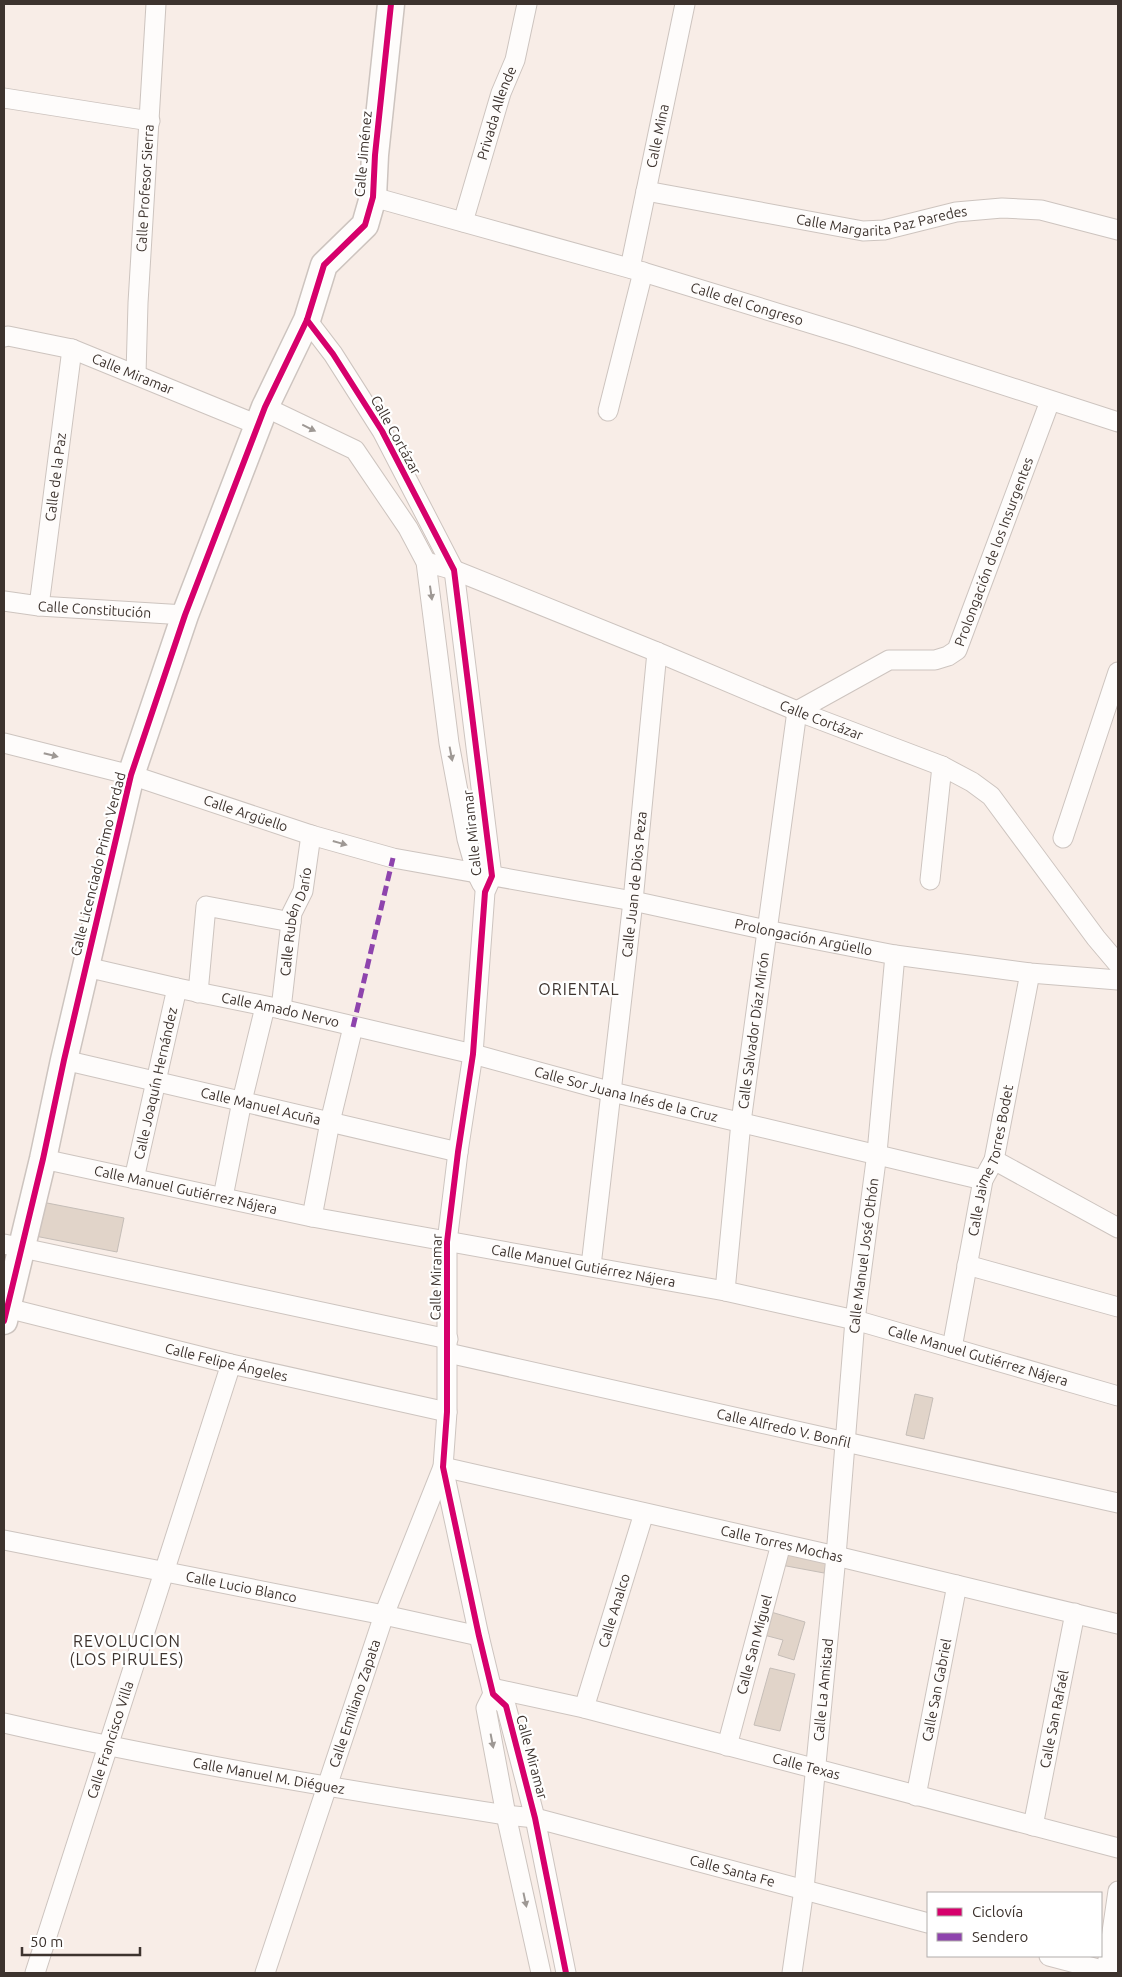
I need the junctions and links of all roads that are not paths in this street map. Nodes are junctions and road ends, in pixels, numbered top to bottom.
1 (156, 4) edge
2 (391, 4) edge
3 (527, 4) edge
4 (685, 4) edge
5 (4, 98) edge
6 (150, 121) junction
7 (646, 191) junction
8 (373, 198) junction
9 (463, 222) junction
10 (1118, 230) edge
11 (637, 270) junction
12 (307, 320) junction
13 (4, 337) edge
14 (72, 349) junction
15 (136, 374) junction
16 (1050, 401) junction
17 (608, 411) dead end
18 (262, 416) junction
19 (1117, 419) edge
20 (426, 562) junction
21 (454, 570) junction
22 (4, 602) edge
23 (39, 606) junction
24 (185, 614) junction
25 (657, 652) junction
26 (1118, 672) edge
27 (797, 711) junction
28 (4, 743) edge
29 (942, 766) junction
30 (131, 775) junction
31 (311, 835) junction
32 (1063, 838) dead end
33 (485, 880) junction
34 (930, 880) dead end
35 (633, 901) junction
36 (291, 922) junction
37 (766, 930) junction
38 (895, 955) junction
39 (1118, 964) edge
40 (86, 966) junction
41 (1030, 973) junction
42 (1118, 980) edge
43 (177, 988) junction
44 (198, 992) junction
45 (273, 1008) junction
46 (353, 1027) junction
47 (473, 1054) junction
48 (64, 1060) junction
49 (155, 1082) junction
50 (612, 1092) junction
51 (242, 1101) junction
52 (330, 1122) junction
53 (741, 1122) junction
54 (458, 1152) junction
55 (877, 1153) junction
56 (44, 1159) junction
57 (994, 1160) junction
58 (134, 1179) junction
59 (983, 1180) junction
60 (223, 1197) junction
61 (312, 1217) junction
62 (1118, 1228) edge
63 (447, 1242) junction
64 (12, 1247) edge
65 (967, 1265) junction
66 (591, 1266) junction
67 (725, 1291) junction
68 (1118, 1307) edge
69 (5, 1315) edge
70 (856, 1320) junction
71 (448, 1346) junction
72 (952, 1348) junction
73 (231, 1364) junction
74 (1118, 1396) edge
75 (447, 1412) junction
76 (846, 1442) junction
77 (443, 1467) junction
78 (1118, 1503) edge
79 (644, 1513) junction
80 (4, 1540) edge
81 (781, 1544) junction
82 (836, 1556) junction
83 (164, 1572) junction
84 (957, 1585) junction
85 (1075, 1614) junction
86 (384, 1615) junction
87 (1118, 1624) edge
88 (478, 1636) junction
89 (493, 1691) junction
90 (584, 1708) junction
91 (4, 1723) edge
92 (727, 1746) junction
93 (107, 1747) junction
94 (815, 1769) junction
95 (326, 1787) junction
96 (916, 1796) junction
97 (506, 1815) junction
98 (535, 1818) junction
99 (1033, 1826) junction
100 (1118, 1848) edge
101 (804, 1888) junction
102 (1118, 1891) edge
103 (927, 1923) edge
104 (1053, 1957) edge
105 (35, 1973) edge
106 (265, 1973) edge
107 (541, 1973) edge
108 (566, 1973) edge
109 (792, 1973) edge
110 (1109, 1973) edge

1 - 6 street, Calle Profesor Sierra
2 - 8 street, Calle Jiménez
3 - 9 street, Privada Allende
4 - 7 street, Calle Mina
5 - 6 street
6 - 15 street, Calle Profesor Sierra
7 - 10 street, Calle Margarita Paz Paredes
7 - 11 street, Calle Mina
8 - 9 street, Calle del Congreso
8 - 12 street, Calle Jiménez
9 - 11 street, Calle del Congreso
11 - 16 street, Calle del Congreso
11 - 17 street, Calle Mina
12 - 18 street, Calle Jiménez
12 - 21 street, Calle Cortázar
13 - 14 street, Calle Miramar
14 - 15 street, Calle Miramar
14 - 23 street, Calle de la Paz
15 - 18 street, Calle Miramar
16 - 19 street, Calle del Congreso
16 - 27 street, Prolongación de los Insurgentes
18 -> 20 street, Calle Miramar
18 - 24 street, Calle Licenciado Primo Verdad
20 - 21 street, Calle Cortázar
20 -> 33 street, Calle Miramar
21 - 25 street, Calle Cortázar
21 - 33 street, Calle Miramar
22 - 23 street, Calle Constitución
23 - 24 street, Calle Constitución
24 - 30 street, Calle Licenciado Primo Verdad
25 - 27 street, Calle Cortázar
25 - 35 street, Calle Juan de Dios Peza
26 - 32 street
27 - 29 street, Calle Cortázar
27 - 37 street, Calle Salvador Díaz Mirón
28 -> 30 street, Calle Argüello
29 - 34 street
29 - 39 street, Calle Cortázar
30 - 31 street, Calle Argüello
30 - 40 street, Calle Licenciado Primo Verdad
31 -> 33 street, Calle Argüello
31 - 36 street, Calle Rubén Darío
33 - 35 street, Prolongación Argüello
33 - 47 street, Calle Miramar
35 - 37 street, Prolongación Argüello
35 - 50 street, Calle Juan de Dios Peza
36 - 44 street
36 - 45 street, Calle Rubén Darío
37 - 38 street, Prolongación Argüello
37 - 53 street, Calle Salvador Díaz Mirón
38 - 41 street, Prolongación Argüello
38 - 55 street, Calle Manuel José Othón
40 - 43 street, Calle Amado Nervo
40 - 48 street, Calle Licenciado Primo Verdad
41 - 42 street, Prolongación Argüello
41 - 57 street, Calle Jaime Torres Bodet
43 - 44 street, Calle Amado Nervo
43 - 49 street, Calle Joaquín Hernández
44 - 45 street, Calle Amado Nervo
45 - 46 street, Calle Amado Nervo
45 - 51 street, Calle Rubén Darío
46 - 47 street, Calle Amado Nervo
46 - 52 street
47 - 50 street, Calle Sor Juana Inés de la Cruz
47 - 54 street, Calle Miramar
48 - 49 street, Calle Manuel Acuña
48 - 56 street, Calle Licenciado Primo Verdad
49 - 51 street, Calle Manuel Acuña
49 - 58 street, Calle Joaquín Hernández
50 - 53 street, Calle Sor Juana Inés de la Cruz
50 - 66 street, Calle Juan de Dios Peza
51 - 52 street, Calle Manuel Acuña
51 - 60 street, Calle Rubén Darío
52 - 54 street, Calle Manuel Acuña
52 - 61 street
53 - 55 street, Calle Sor Juana Inés de la Cruz
53 - 67 street, Calle Salvador Díaz Mirón
54 - 63 street, Calle Miramar
55 - 59 street, Calle Sor Juana Inés de la Cruz
55 - 70 street, Calle Manuel José Othón
56 - 58 street, Calle Manuel Gutiérrez Nájera
56 - 64 street, Calle Licenciado Primo Verdad
57 - 59 street, Calle Jaime Torres Bodet
57 - 62 street
58 - 60 street, Calle Manuel Gutiérrez Nájera
59 - 65 street, Calle Jaime Torres Bodet
60 - 61 street, Calle Manuel Gutiérrez Nájera
61 - 63 street, Calle Manuel Gutiérrez Nájera
63 - 66 street, Calle Manuel Gutiérrez Nájera
63 - 71 street, Calle Miramar
64 - 69 street, Calle Licenciado Primo Verdad
64 - 71 street
65 - 68 street
65 - 72 street, Calle Jaime Torres Bodet
66 - 67 street, Calle Manuel Gutiérrez Nájera
67 - 70 street, Calle Manuel Gutiérrez Nájera
69 - 73 street, Calle Felipe Ángeles
70 - 72 street, Calle Manuel Gutiérrez Nájera
70 - 76 street, Calle Manuel José Othón
71 - 75 street, Calle Miramar
71 - 76 street, Calle Alfredo V. Bonfil
72 - 74 street, Calle Manuel Gutiérrez Nájera
73 - 75 street, Calle Felipe Ángeles
73 - 83 street, Calle Francisco Villa
75 - 77 street, Calle Miramar
76 - 78 street, Calle Alfredo V. Bonfil
76 - 82 street, Calle Manuel José Othón
77 - 79 street, Calle Torres Mochas
77 - 86 street, Calle Emiliano Zapata
77 - 88 street, Calle Miramar
79 - 81 street, Calle Torres Mochas
79 - 90 street, Calle Analco
80 - 83 street, Calle Lucio Blanco
81 - 82 street, Calle Torres Mochas
81 - 92 street, Calle San Miguel
82 - 84 street, Calle Torres Mochas
82 - 94 street, Calle La Amistad
83 - 86 street, Calle Lucio Blanco
83 - 93 street, Calle Francisco Villa
84 - 85 street, Calle Torres Mochas
84 - 96 street, Calle San Gabriel
85 - 87 street, Calle Torres Mochas
85 - 99 street, Calle San Rafaél
86 - 88 street, Calle Lucio Blanco
86 - 95 street, Calle Emiliano Zapata
88 - 89 street, Calle Miramar
89 - 90 street, Calle Texas
89 -> 97 street, Calle Miramar
89 - 98 street, Calle Miramar
90 - 92 street, Calle Texas
91 - 93 street, Calle Manuel M. Diéguez
92 - 94 street, Calle Texas
93 - 95 street, Calle Manuel M. Diéguez
93 - 105 street, Calle Francisco Villa
94 - 96 street, Calle Texas
94 - 101 street, Calle La Amistad
95 - 97 street, Calle Manuel M. Diéguez
95 - 106 street, Calle Emiliano Zapata
96 - 99 street, Calle Texas
97 - 98 street, Calle Manuel M. Diéguez
97 -> 107 street, Calle Miramar
98 - 101 street, Calle Santa Fe
98 - 108 street, Calle Miramar
99 - 100 street, Calle Texas
101 - 103 street, Calle Santa Fe
101 - 109 street, Calle La Amistad
102 - 110 street
104 - 110 street

